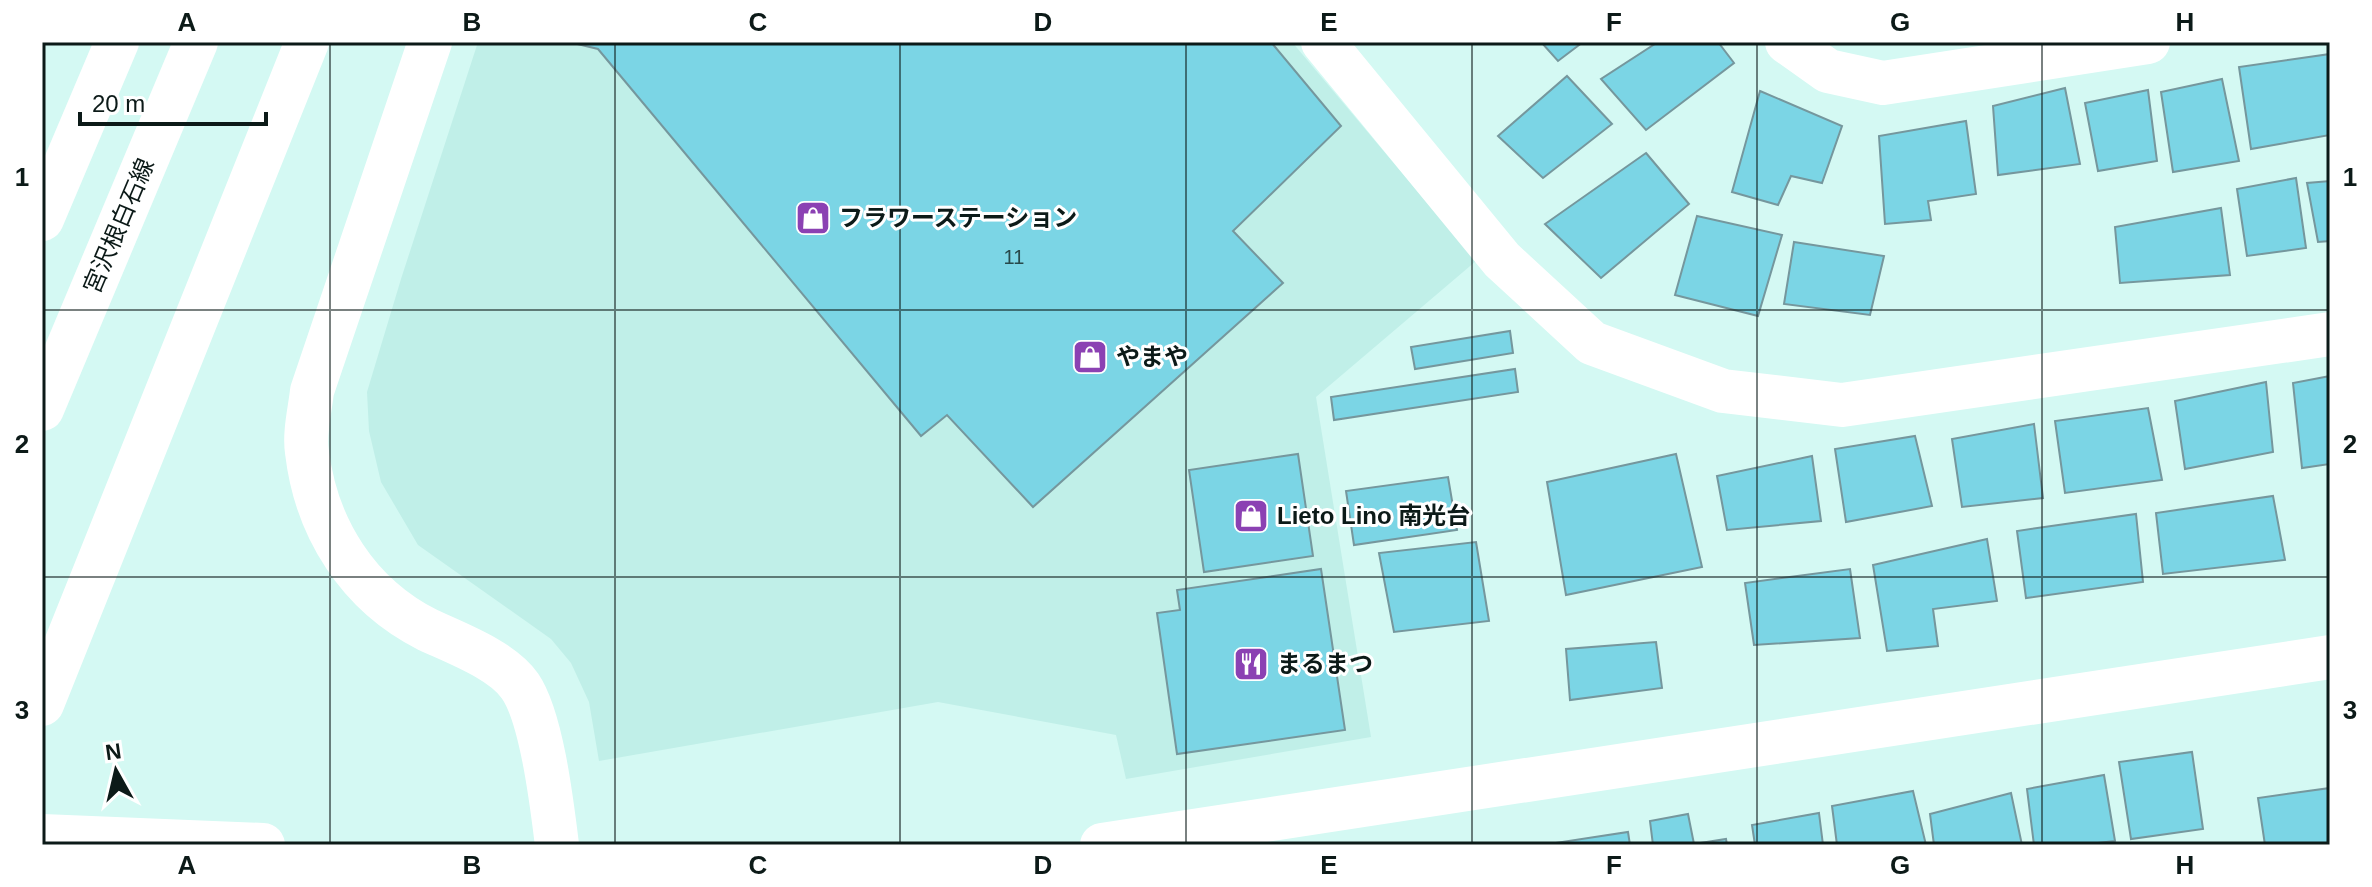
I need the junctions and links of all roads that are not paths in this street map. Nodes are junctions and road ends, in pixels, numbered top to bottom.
1 (117, 42) edge
2 (196, 42) edge
3 (307, 42) edge
4 (430, 42) edge
5 (1323, 42) edge
6 (1787, 42) edge
7 (2148, 42) edge
8 (42, 219) edge
9 (2330, 334) edge
10 (42, 409) edge
11 (2330, 657) edge
12 (42, 704) edge
13 (42, 836) edge
14 (263, 845) edge
15 (557, 845) edge
16 (1102, 845) edge

1 - 8 street
2 - 10 street, 宮沢根白石線
3 - 12 street
4 - 15 street
5 - 9 street
6 - 7 street
11 - 16 street
13 - 14 street

